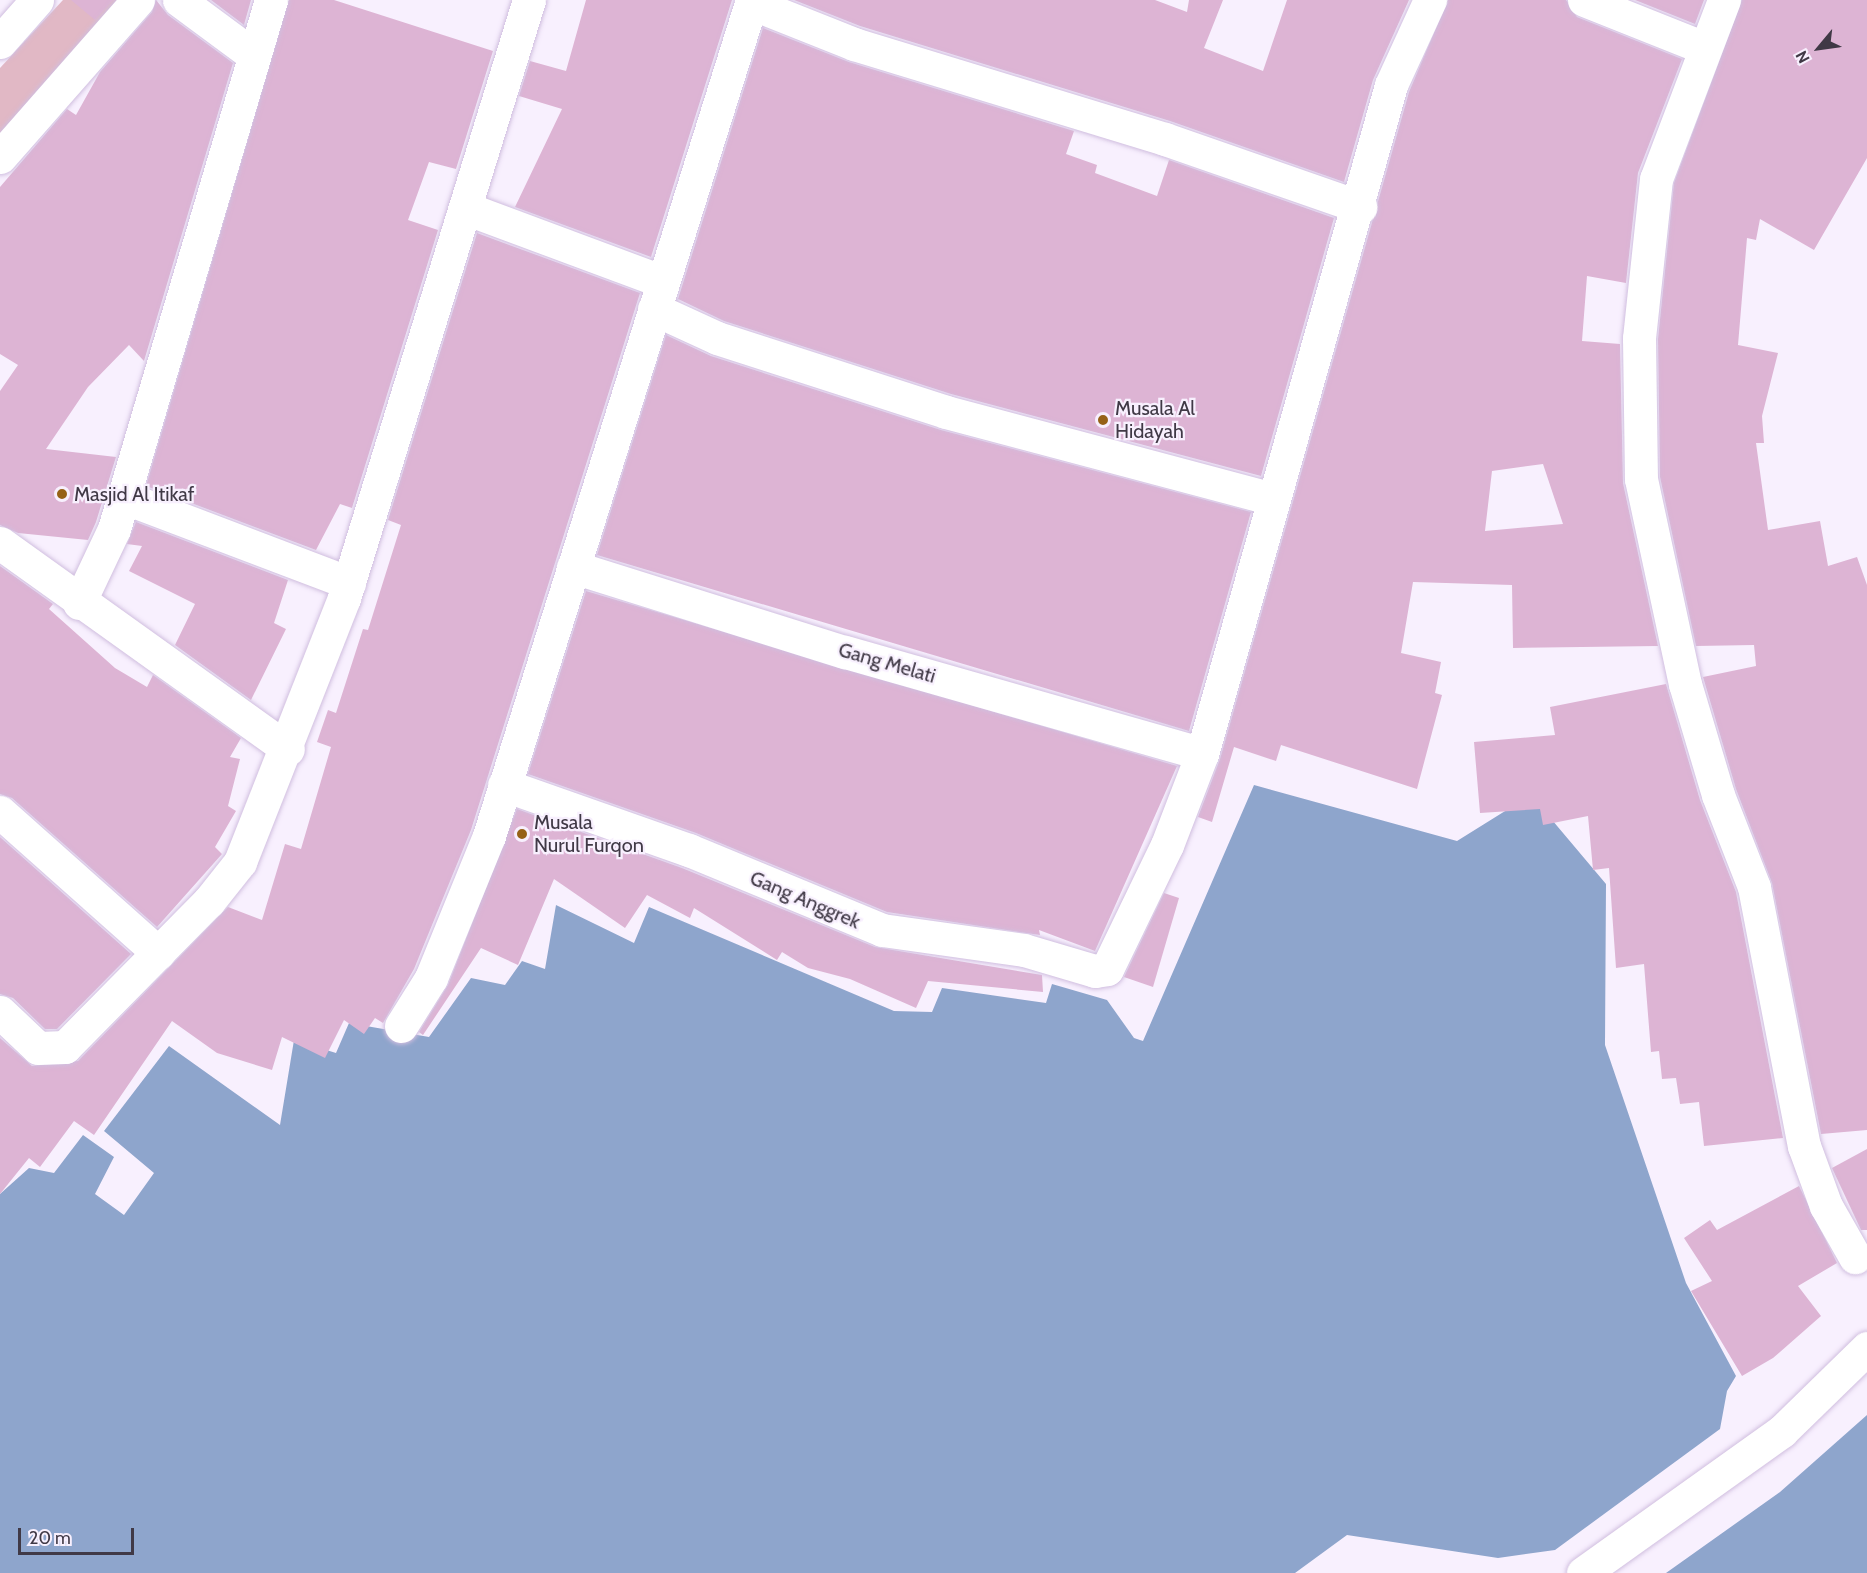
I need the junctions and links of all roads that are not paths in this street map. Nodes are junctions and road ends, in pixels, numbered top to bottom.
1 (37, 0) edge
2 (138, 0) edge
3 (179, 0) edge
4 (271, 0) edge
5 (529, 0) edge
6 (1430, 0) edge
7 (1584, 0) edge
8 (1724, 0) edge
9 (752, 2) edge
10 (0, 42) edge
11 (1702, 47) junction
12 (252, 54) junction
13 (0, 158) edge
14 (1360, 207) junction
15 (465, 208) junction
16 (657, 295) junction
17 (123, 497) junction
18 (1273, 499) junction
19 (0, 543) edge
20 (573, 567) junction
21 (349, 583) junction
22 (79, 603) junction
23 (288, 749) junction
24 (1202, 754) junction
25 (504, 785) junction
26 (0, 812) edge
27 (158, 953) junction
28 (0, 1012) edge
29 (401, 1026) dead end
30 (1855, 1257) dead end
31 (1867, 1348) edge
32 (1583, 1573) edge

1 - 10 street
2 - 13 street
3 - 12 street
4 - 12 street
5 - 15 street
6 - 14 street
7 - 11 street
8 - 11 street
9 - 14 street
9 - 16 street
11 - 30 street
12 - 17 street
14 - 18 street
15 - 16 street
15 - 21 street
16 - 18 street
16 - 20 street
17 - 21 street
17 - 22 street
18 - 24 street
19 - 22 street
20 - 24 street, Gang Melati
20 - 25 street
21 - 23 street
22 - 23 street
23 - 27 street
24 - 25 street, Gang Anggrek
25 - 29 street
26 - 27 street
27 - 28 street
31 - 32 street

